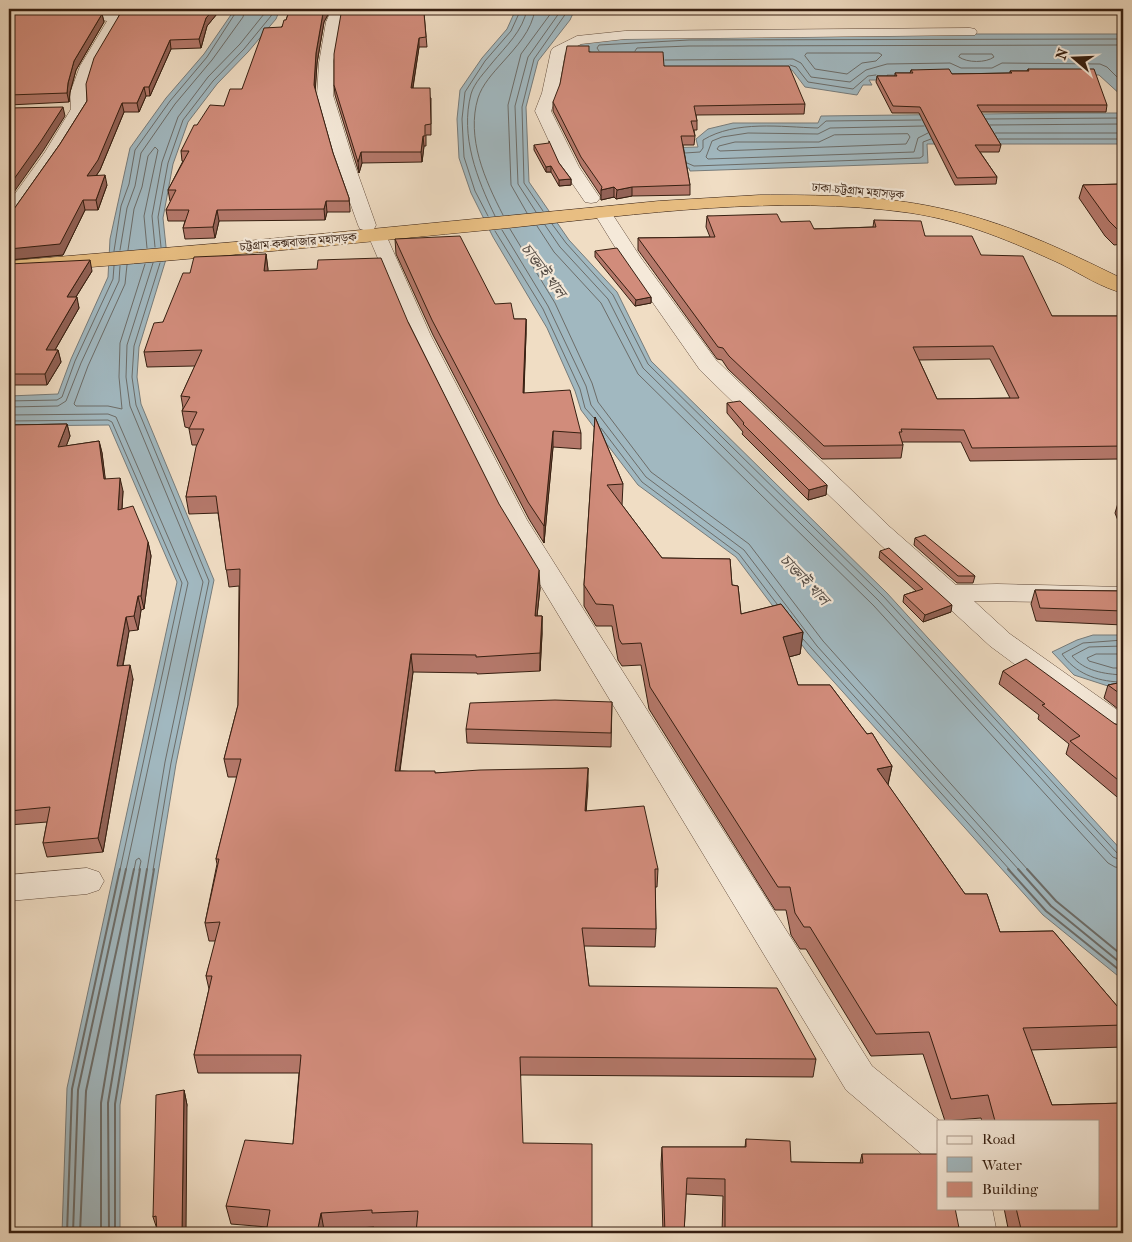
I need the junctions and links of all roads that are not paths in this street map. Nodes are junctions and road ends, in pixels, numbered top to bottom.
1 (102, 9) edge
2 (339, 9) edge
3 (970, 32) dead end
4 (79, 109) junction
5 (62, 110) edge
6 (591, 206) junction
7 (9, 214) edge
8 (372, 230) junction
9 (9, 256) edge
10 (50, 258) junction
11 (1106, 259) dead end
12 (9, 267) edge
13 (1123, 287) edge
14 (950, 594) junction
15 (1123, 595) edge
16 (1123, 729) edge
17 (87, 881) dead end
18 (9, 888) edge
19 (937, 1142) edge
20 (972, 1210) edge
21 (976, 1233) edge

1 - 4 street
2 - 8 street
3 - 6 street
4 - 5 street
4 - 7 street
6 - 8 highway, চট্টগ্রাম-কক্সবাজার মহাসড়ক
6 - 11 highway, ঢাকা-চট্টগ্রাম মহাসড়ক
6 - 13 highway, ঢাকা-চট্টগ্রাম মহাসড়ক
6 - 14 street
8 - 10 highway, চট্টগ্রাম-কক্সবাজার মহাসড়ক
8 - 19 street
9 - 10 highway, চট্টগ্রাম-কক্সবাজার মহাসড়ক
10 - 12 highway, চট্টগ্রাম-কক্সবাজার মহাসড়ক
14 - 15 street
14 - 16 street
17 - 18 street
20 - 21 street

